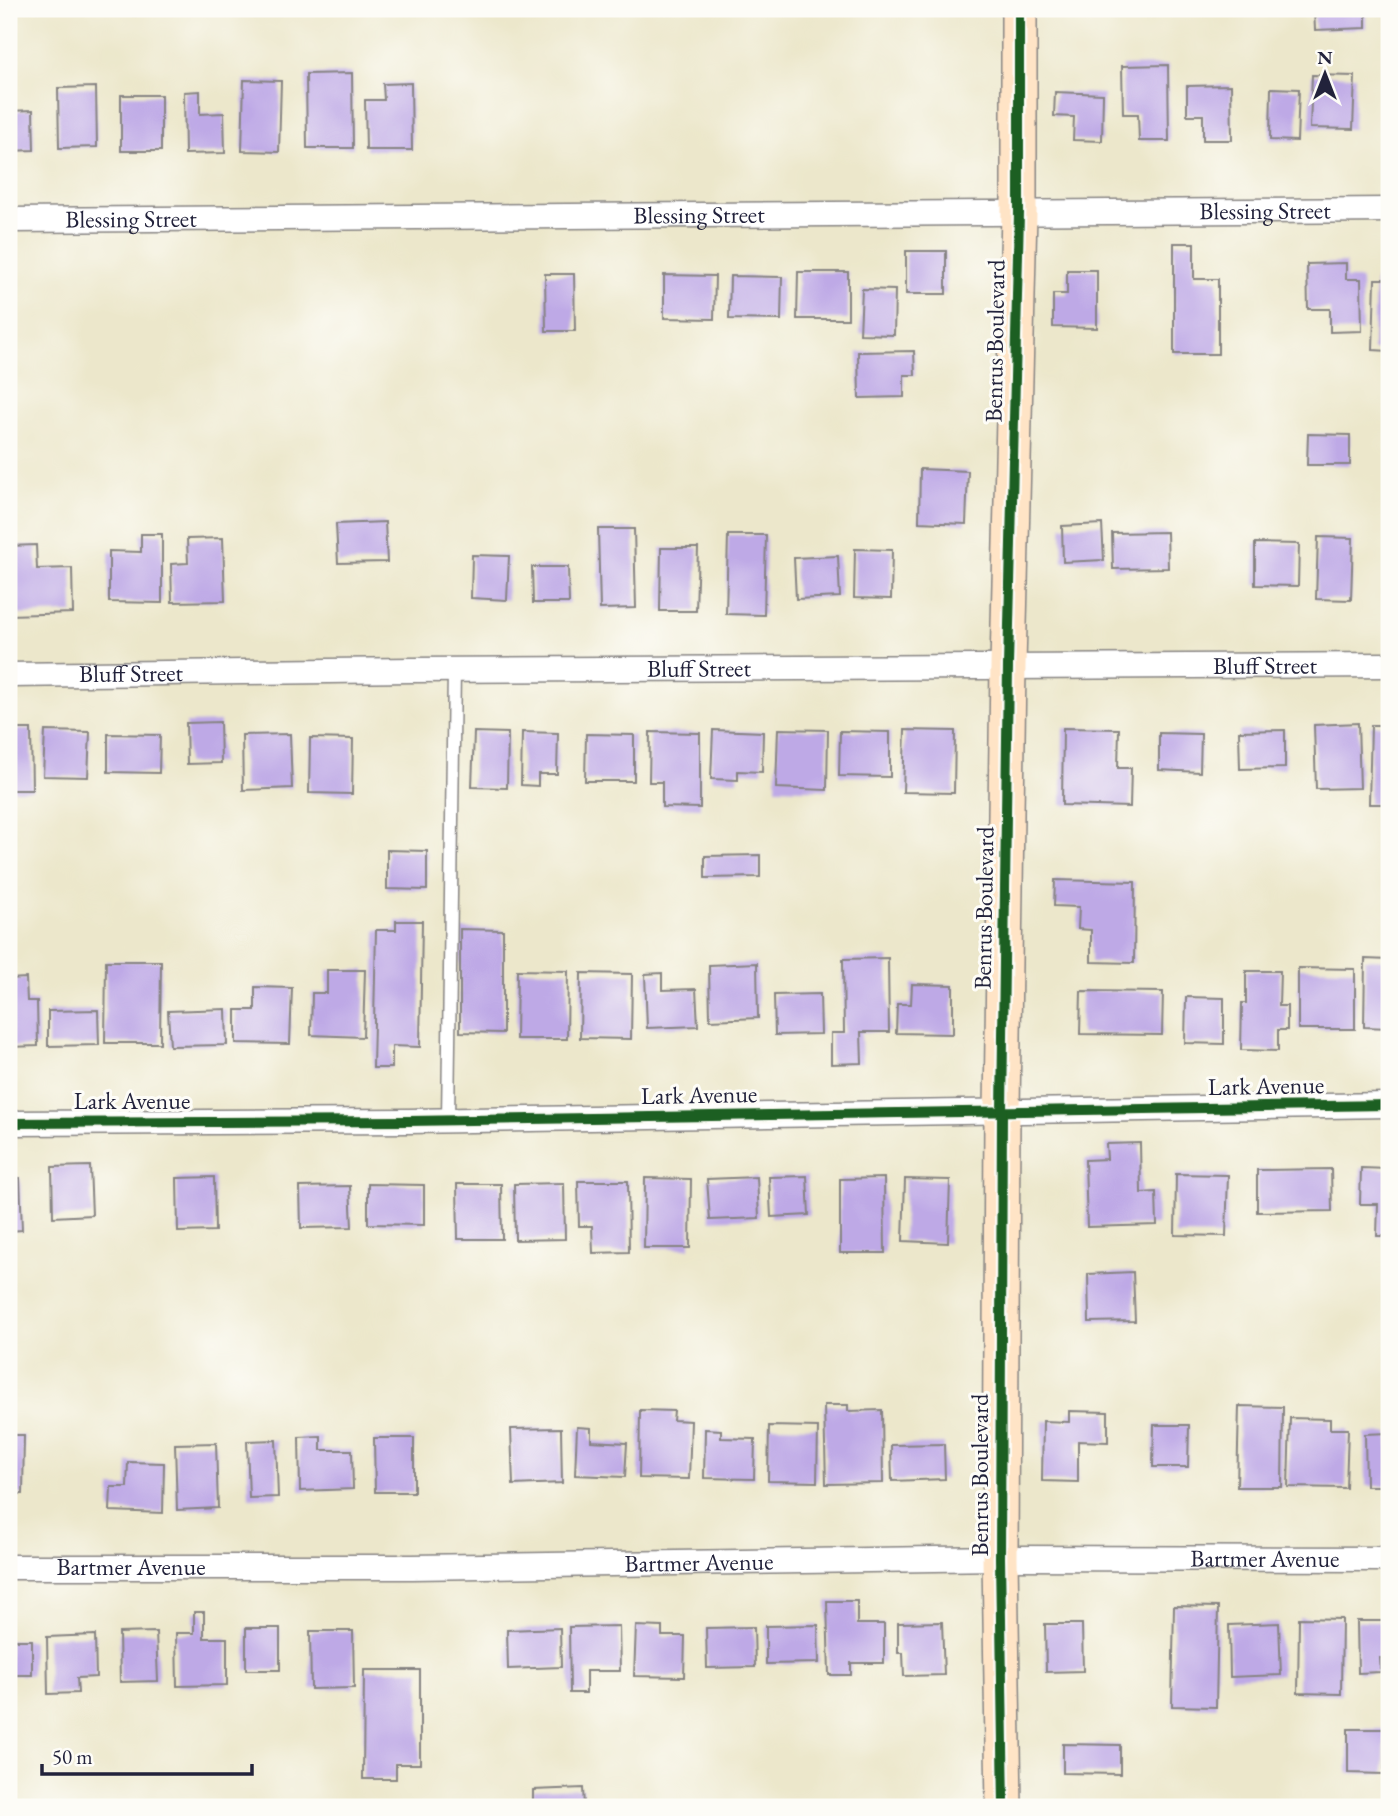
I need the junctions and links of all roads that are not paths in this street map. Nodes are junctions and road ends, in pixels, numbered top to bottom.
1 (1019, 9) edge
2 (1389, 210) edge
3 (1019, 213) junction
4 (9, 219) edge
5 (1389, 665) edge
6 (1008, 666) junction
7 (454, 670) junction
8 (9, 675) edge
9 (1389, 1105) edge
10 (1002, 1111) junction
11 (448, 1120) junction
12 (9, 1122) edge
13 (1000, 1558) junction
14 (1389, 1559) edge
15 (9, 1567) edge
16 (1004, 1807) edge

1 - 3 street, Benrus Boulevard
2 - 3 street, Blessing Street
3 - 4 street, Blessing Street
3 - 6 street, Benrus Boulevard
5 - 6 street, Bluff Street
6 - 7 street, Bluff Street
6 - 10 street, Benrus Boulevard
7 - 8 street, Bluff Street
7 - 11 lane
9 - 10 street, Lark Avenue
10 - 11 street, Lark Avenue
10 - 13 street, Benrus Boulevard
11 - 12 street, Lark Avenue
13 - 14 street, Bartmer Avenue
13 - 15 street, Bartmer Avenue
13 - 16 street, Benrus Boulevard

